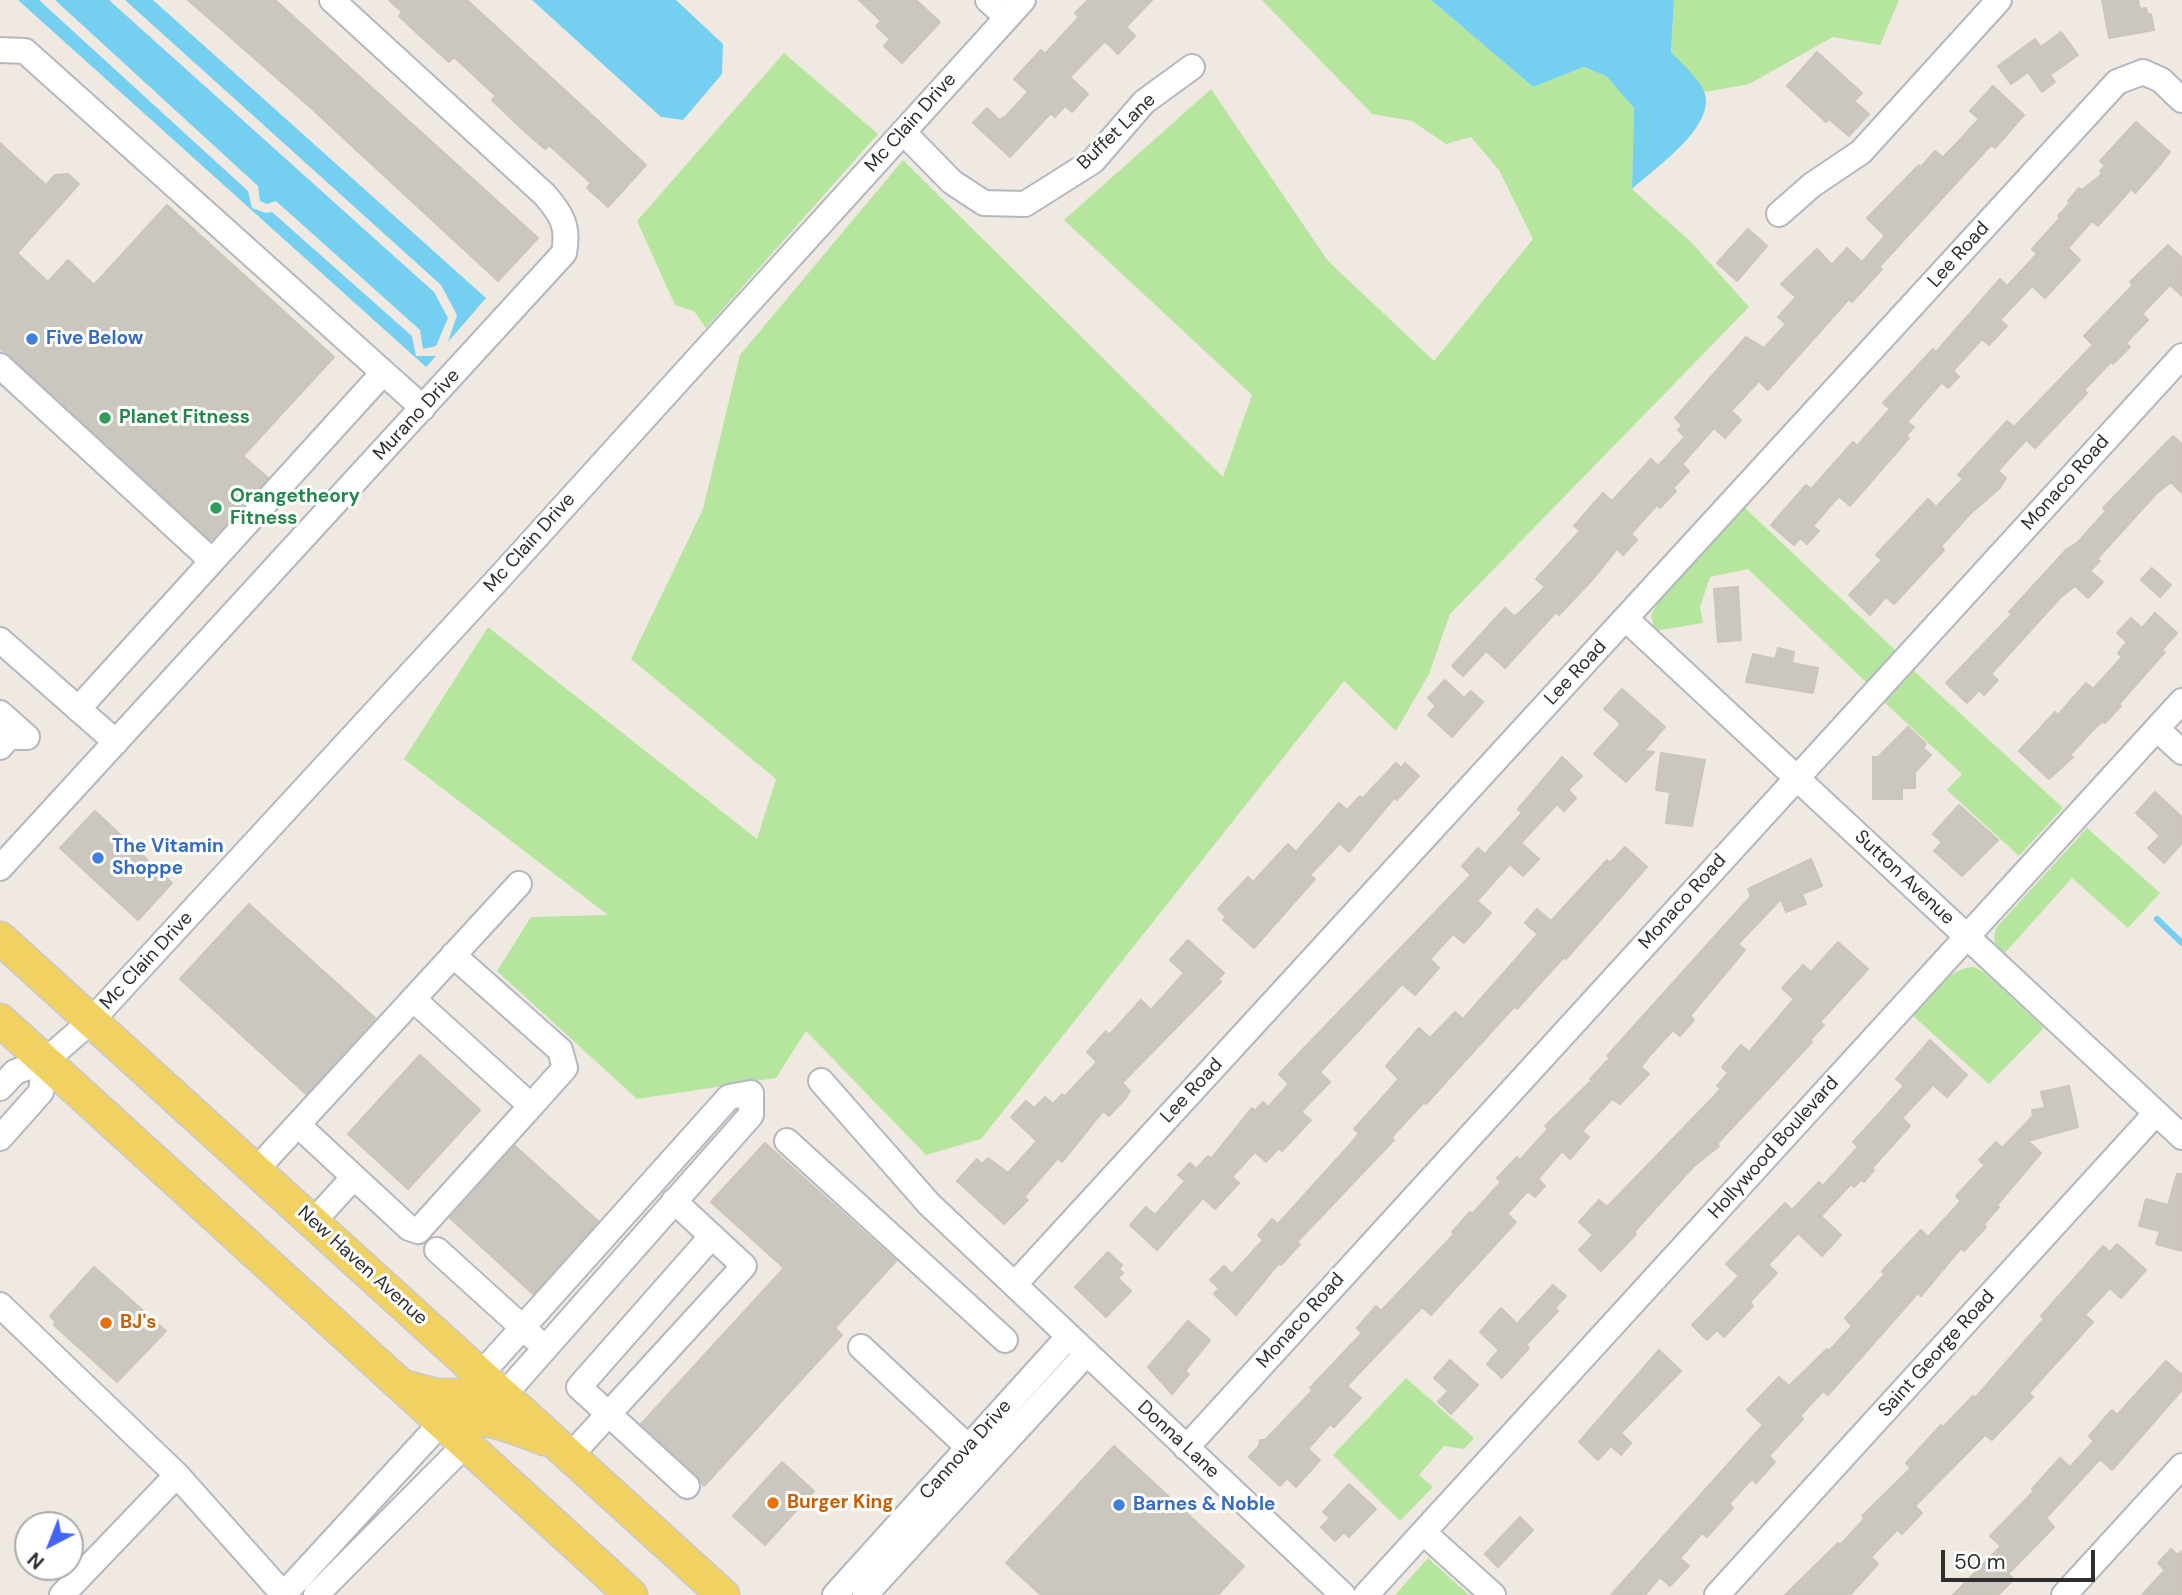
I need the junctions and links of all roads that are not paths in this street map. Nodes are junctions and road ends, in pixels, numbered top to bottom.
1 (332, 0) edge
2 (988, 0) edge
3 (1999, 0) edge
4 (1015, 8) edge
5 (0, 50) edge
6 (1192, 67) dead end
7 (2182, 100) edge
8 (903, 131) junction
9 (1779, 214) dead end
10 (2182, 356) edge
11 (0, 366) edge
12 (383, 373) junction
13 (423, 408) junction
14 (212, 561) junction
15 (1626, 619) junction
16 (0, 640) edge
17 (2182, 702) edge
18 (78, 709) junction
19 (0, 713) edge
20 (2157, 729) junction
21 (116, 742) junction
22 (0, 747) edge
23 (2182, 752) edge
24 (1797, 777) junction
25 (0, 868) edge
26 (519, 884) dead end
27 (1967, 937) junction
28 (0, 938) edge
29 (453, 955) junction
30 (413, 999) junction
31 (0, 1020) edge
32 (91, 1021) junction
33 (45, 1061) junction
34 (821, 1081) dead end
35 (0, 1088) edge
36 (531, 1106) junction
37 (2156, 1113) junction
38 (298, 1125) junction
39 (2182, 1137) edge
40 (0, 1138) edge
41 (787, 1141) dead end
42 (256, 1170) junction
43 (354, 1177) junction
44 (674, 1201) junction
45 (313, 1222) junction
46 (712, 1236) junction
47 (437, 1250) dead end
48 (1015, 1284) junction
49 (0, 1305) edge
50 (523, 1328) junction
51 (1005, 1340) dead end
52 (1078, 1345) junction
53 (545, 1347) junction
54 (861, 1348) dead end
55 (493, 1384) junction
56 (401, 1385) junction
57 (608, 1414) junction
58 (442, 1422) junction
59 (466, 1444) junction
60 (968, 1447) junction
61 (1186, 1448) junction
62 (565, 1450) junction
63 (2182, 1465) edge
64 (177, 1475) junction
65 (687, 1486) dead end
66 (1424, 1533) junction
67 (62, 1595) edge
68 (284, 1595) edge
69 (316, 1595) edge
70 (631, 1595) edge
71 (723, 1595) edge
72 (835, 1595) edge
73 (866, 1595) edge
74 (1343, 1595) edge
75 (1366, 1595) edge
76 (1493, 1595) edge
77 (1717, 1595) edge
78 (2064, 1595) edge

1 - 13 street, Murano Drive
2 - 4 street, Mc Clain Drive
3 - 9 street
4 - 8 street, Mc Clain Drive
5 - 12 street
6 - 8 street, Buffet Lane
7 - 15 street, Lee Road
8 - 32 street, Mc Clain Drive
10 - 24 street, Monaco Road
11 - 14 street
12 - 13 street
12 - 14 street
13 - 21 street, Murano Drive
14 - 18 street
15 - 24 street, Sutton Avenue
15 - 48 street, Lee Road
16 - 18 street
17 - 20 street, Hollywood Boulevard
18 - 21 street
19 - 22 street
20 - 23 street
20 - 27 street, Hollywood Boulevard
21 - 25 street, Murano Drive
24 - 27 street, Sutton Avenue
24 - 61 street, Monaco Road
26 - 29 street
27 - 37 street, Sutton Avenue
27 - 66 street, Hollywood Boulevard
28 - 32 main road, New Haven Avenue
29 - 30 street
29 - 36 street
30 - 36 street
30 - 38 street
31 - 33 main road
32 - 33 street, Mc Clain Drive
32 - 42 main road, New Haven Avenue
33 - 35 street, Mc Clain Drive
33 - 40 street
33 - 56 main road
34 - 48 street, Donna Lane
36 - 43 street
37 - 39 street, Sutton Avenue
37 - 77 street, Saint George Road
38 - 42 street
38 - 43 street
41 - 51 street
42 - 45 main road, New Haven Avenue
43 - 45 street
44 - 46 street
44 - 50 street
44 - 53 street
45 - 55 main road, New Haven Avenue
46 - 57 street
46 - 57 street
47 - 50 street
48 - 52 street, Donna Lane
49 - 64 street
50 - 53 street
50 - 55 street
52 - 60 street, Cannova Drive
52 - 61 street, Donna Lane
52 - 73 street, Cannova Drive
53 - 55 street
54 - 60 street
55 - 56 main road
55 - 62 main road, New Haven Avenue
56 - 58 main road
57 - 62 street
57 - 65 street
58 - 59 main road
58 - 62 main road
58 - 68 street
59 - 69 street
59 - 70 main road
60 - 72 street, Cannova Drive
61 - 74 street, Donna Lane
62 - 71 main road, New Haven Avenue
63 - 78 street
64 - 67 street
64 - 68 street
66 - 75 street, Hollywood Boulevard
66 - 76 street

